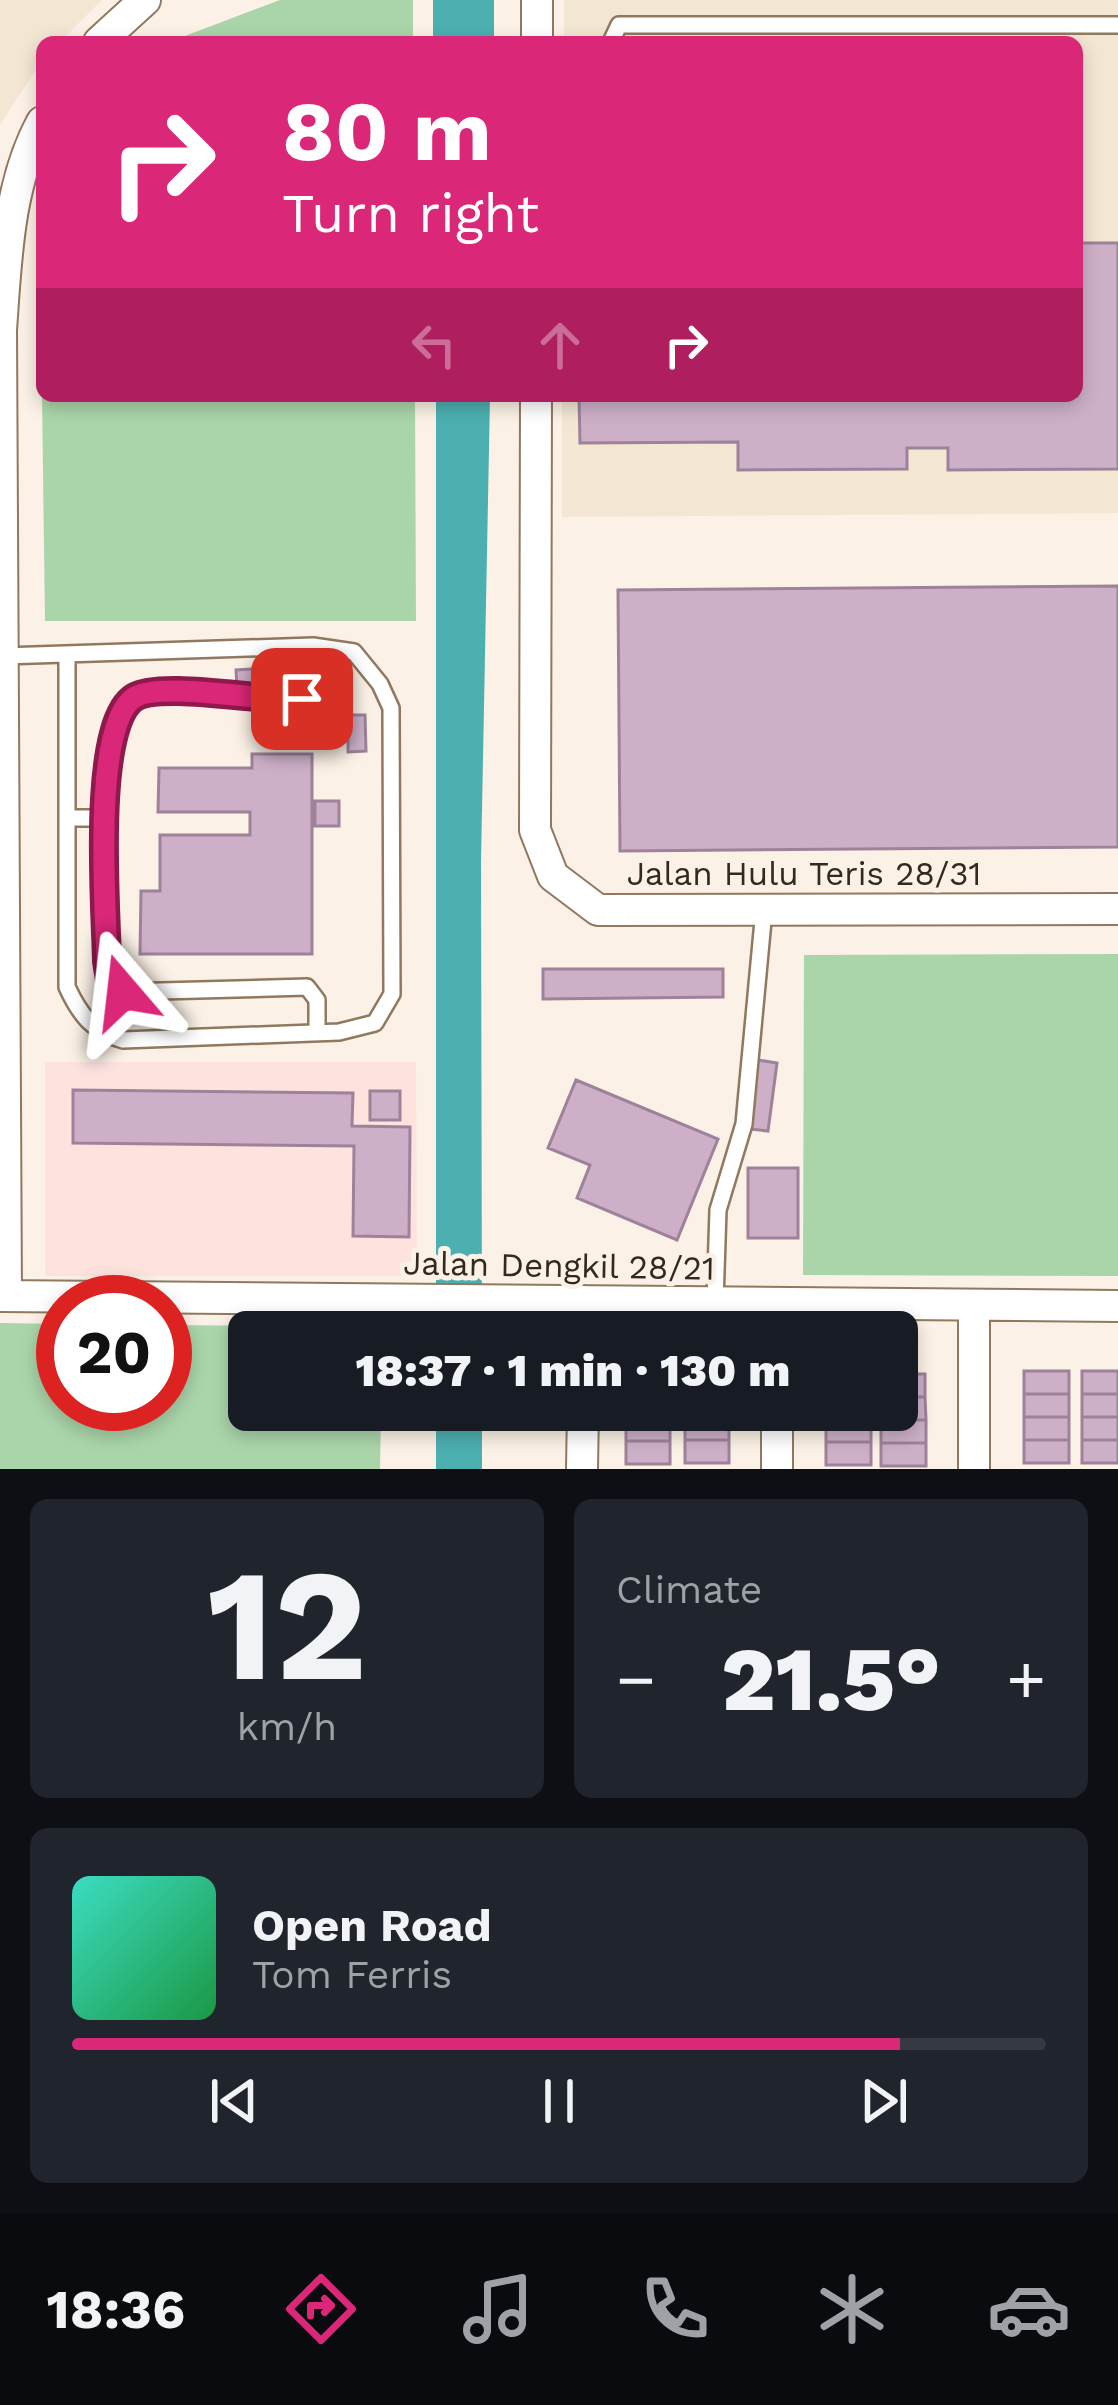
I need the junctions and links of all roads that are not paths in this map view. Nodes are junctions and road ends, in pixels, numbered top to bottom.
1 (145, 0) edge
2 (537, 0) edge
3 (1118, 25) edge
4 (106, 36) edge
5 (537, 36) edge
6 (614, 36) edge
7 (36, 138) edge
8 (536, 402) edge
9 (313, 646) junction
10 (67, 655) junction
11 (3, 656) edge
12 (67, 818) junction
13 (103, 818) junction
14 (1118, 909) edge
15 (764, 910) junction
16 (2, 972) edge
17 (317, 1032) junction
18 (3, 1296) edge
19 (715, 1302) junction
20 (974, 1305) junction
21 (1118, 1306) edge
22 (563, 1311) edge
23 (636, 1311) edge
24 (749, 1311) edge
25 (883, 1311) edge
26 (583, 1431) edge
27 (777, 1431) edge
28 (582, 1469) edge
29 (777, 1469) edge
30 (974, 1469) edge

1 - 4 street
2 - 5 street
3 - 6 lane
7 - 11 street
8 - 15 street, Jalan Hulu Teris 28/31
9 - 10 lane
9 - 13 lane
9 - 17 lane
10 - 11 lane
10 - 12 lane
11 - 16 street
12 - 13 lane
12 - 17 lane
13 - 17 lane
14 - 15 street, Jalan Hulu Teris 28/31
15 - 19 lane
16 - 18 street
18 - 22 street, Jalan Dengkil 28/21
19 - 23 street, Jalan Dengkil 28/21
19 - 24 street, Jalan Dengkil 28/21
20 - 21 street, Jalan Dengkil 28/21
20 - 25 street, Jalan Dengkil 28/21
20 - 30 street
26 - 28 street
27 - 29 street

